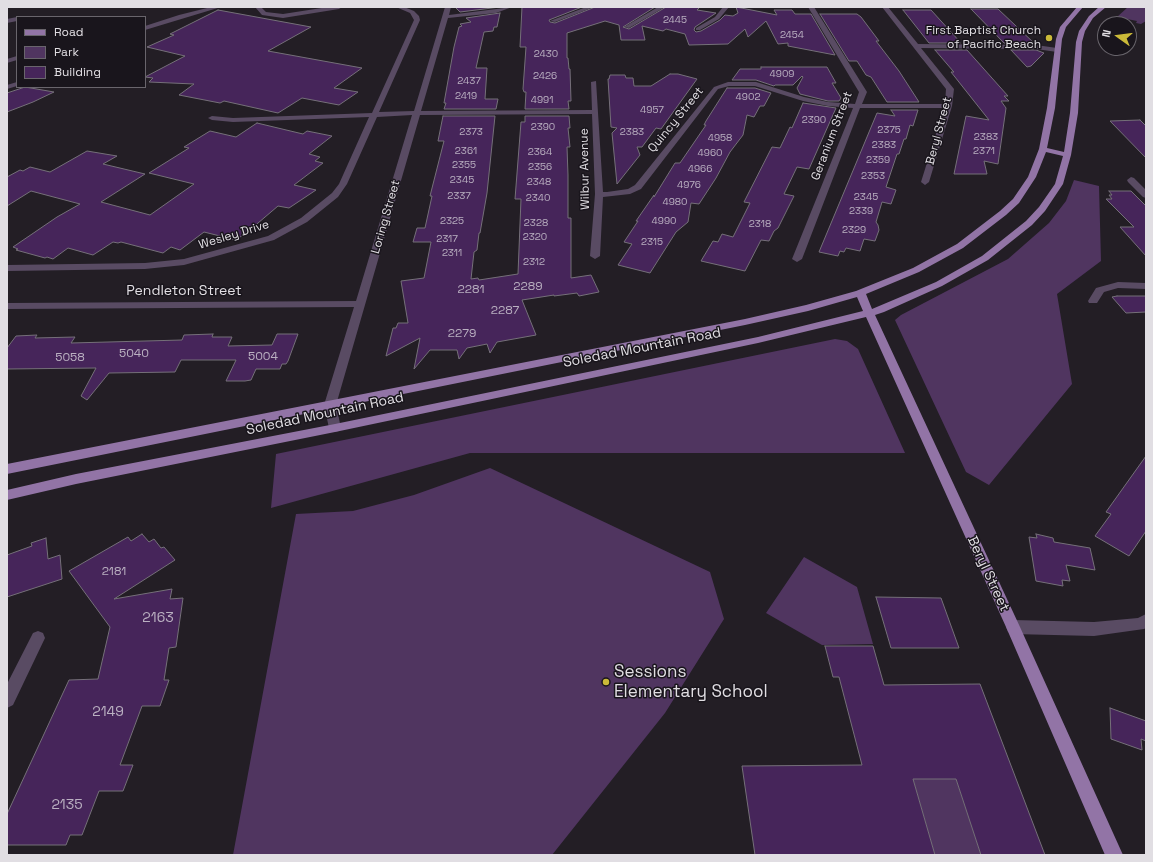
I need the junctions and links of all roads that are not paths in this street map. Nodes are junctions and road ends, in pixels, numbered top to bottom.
1 (218, 7) edge
2 (258, 7) edge
3 (339, 7) edge
4 (399, 7) edge
5 (448, 7) edge
6 (509, 7) edge
7 (591, 7) edge
8 (662, 7) edge
9 (726, 7) edge
10 (811, 7) edge
11 (885, 7) edge
12 (1080, 7) edge
13 (1103, 7) edge
14 (445, 17) junction
15 (553, 21) dead end
16 (627, 27) dead end
17 (146, 28) edge
18 (698, 29) dead end
19 (915, 46) junction
20 (1068, 52) junction
21 (594, 82) dead end
22 (858, 106) junction
23 (948, 106) junction
24 (417, 112) junction
25 (595, 112) junction
26 (375, 114) junction
27 (212, 118) dead end
28 (1043, 149) junction
29 (1067, 155) junction
30 (1131, 180) dead end
31 (925, 182) dead end
32 (599, 194) junction
33 (1146, 195) edge
34 (595, 256) dead end
35 (797, 259) dead end
36 (7, 268) edge
37 (1146, 286) edge
38 (860, 293) junction
39 (1093, 301) dead end
40 (360, 304) junction
41 (7, 306) edge
42 (869, 313) junction
43 (330, 405) junction
44 (335, 428) junction
45 (7, 469) edge
46 (7, 495) edge
47 (1146, 621) edge
48 (1013, 627) junction
49 (38, 638) dead end
50 (7, 700) edge
51 (1114, 855) edge

1 - 17 street
2 - 3 street
4 - 26 street, Wesley Drive
5 - 14 street, Loring Street
6 - 14 street
7 - 15 street
8 - 16 street
9 - 18 street
10 - 22 street, Geranium Street
11 - 19 street, Beryl Street
12 - 20 main road, Soledad Mountain Road
13 - 20 main road, Soledad Mountain Road
14 - 24 street, Loring Street
19 - 20 street
19 - 23 street, Beryl Street
20 - 28 main road, Soledad Mountain Road
20 - 29 main road, Soledad Mountain Road
21 - 25 street, Wilbur Avenue
22 - 23 street, Quincy Street
22 - 32 street, Quincy Street
22 - 35 street, Geranium Street
23 - 31 street, Beryl Street
24 - 25 street
24 - 26 street
24 - 40 street, Loring Street
25 - 32 street, Wilbur Avenue
26 - 27 street
26 - 36 street, Wesley Drive
28 - 29 main road
28 - 38 main road, Soledad Mountain Road
29 - 42 main road, Soledad Mountain Road
30 - 33 street
32 - 34 street, Wilbur Avenue
37 - 39 street
38 - 42 main road, Beryl Street
38 - 43 main road, Soledad Mountain Road
40 - 41 street, Pendleton Street
40 - 43 street, Loring Street
42 - 44 main road, Soledad Mountain Road
42 - 48 main road, Beryl Street
43 - 44 street, Loring Street
43 - 45 main road, Soledad Mountain Road
44 - 46 main road, Soledad Mountain Road
47 - 48 street
48 - 51 main road, Beryl Street
49 - 50 street

